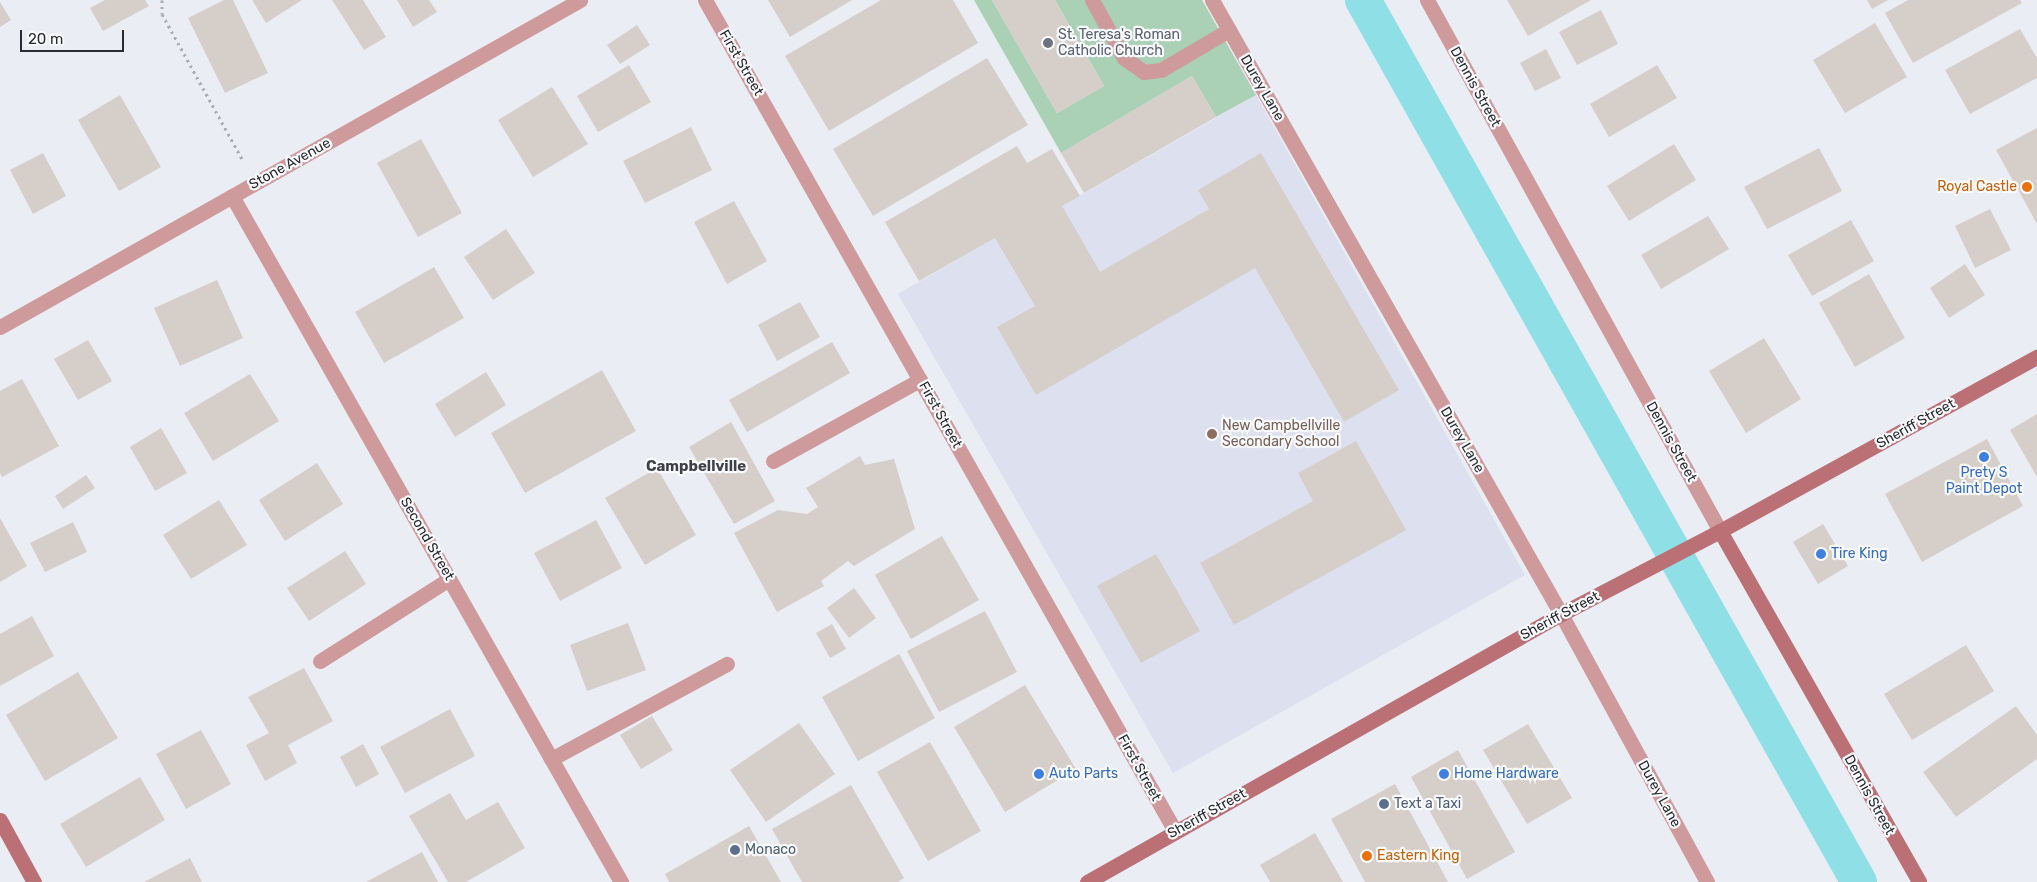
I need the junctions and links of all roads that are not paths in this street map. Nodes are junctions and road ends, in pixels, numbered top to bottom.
1 (580, 0) edge
2 (705, 0) edge
3 (1092, 0) edge
4 (1212, 0) edge
5 (1427, 0) edge
6 (1229, 30) junction
7 (232, 196) junction
8 (0, 327) edge
9 (2037, 357) edge
10 (920, 380) junction
11 (772, 461) dead end
12 (1720, 531) junction
13 (449, 579) junction
14 (1561, 614) junction
15 (320, 662) dead end
16 (727, 664) dead end
17 (551, 759) junction
18 (0, 820) edge
19 (1175, 831) junction
20 (34, 882) edge
21 (621, 882) edge
22 (1087, 882) edge
23 (1708, 882) edge
24 (1918, 882) edge

1 - 7 street, Stone Avenue
2 - 10 street, First Street
3 - 6 street
4 - 6 street, Durey Lane
5 - 12 street, Dennis Street
6 - 14 street, Durey Lane
7 - 8 street, Stone Avenue
7 - 13 street, Second Street
9 - 12 main road, Sheriff Street
10 - 11 street
10 - 19 street, First Street
12 - 14 main road, Sheriff Street
12 - 24 main road, Dennis Street
13 - 15 street
13 - 17 street, Second Street
14 - 19 main road, Sheriff Street
14 - 23 street, Durey Lane
16 - 17 street
17 - 21 street, Second Street
18 - 20 main road
19 - 22 main road, Sheriff Street

